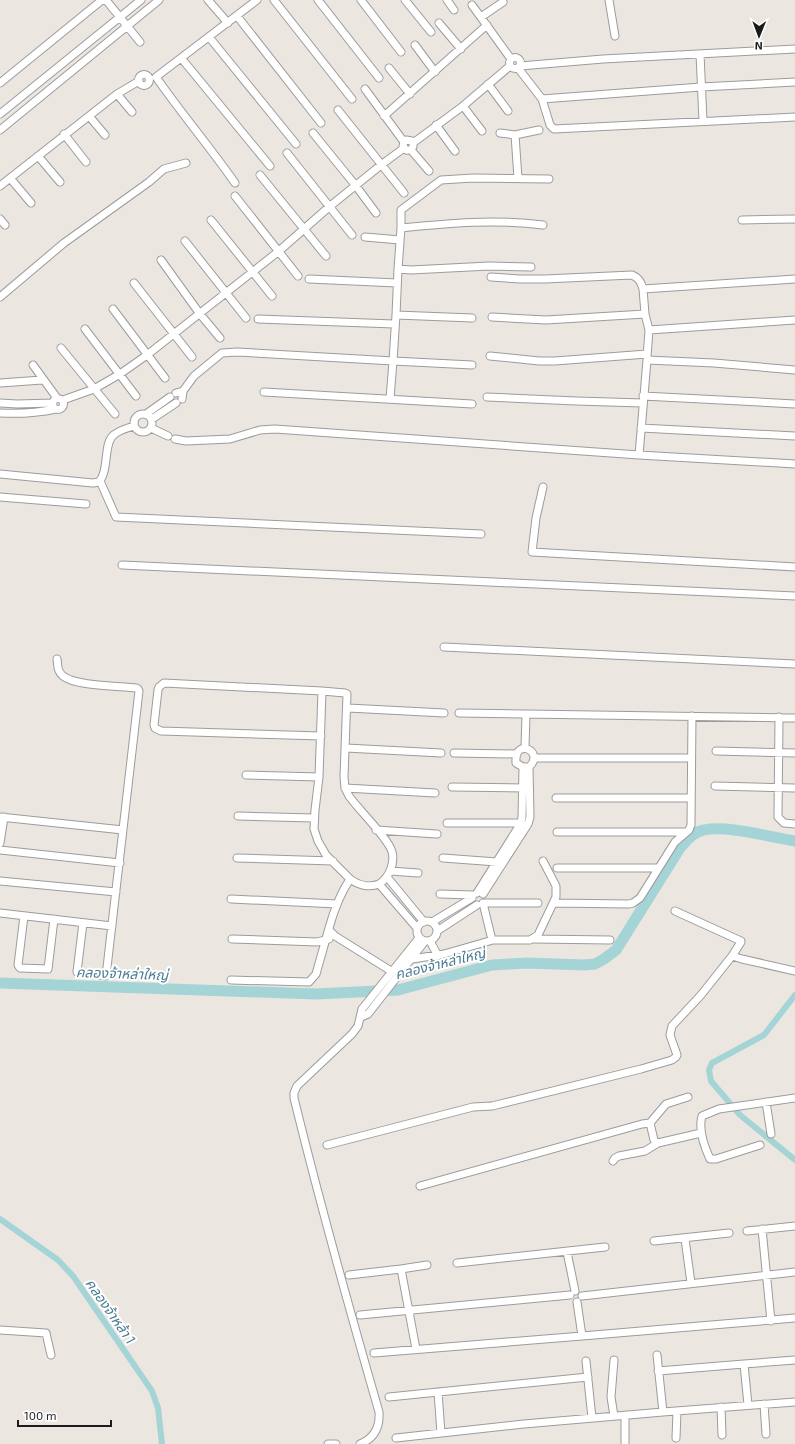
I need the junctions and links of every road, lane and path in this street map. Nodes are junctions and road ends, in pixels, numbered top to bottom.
1 (102, 0) edge
2 (106, 0) edge
3 (141, 0) edge
4 (159, 0) edge
5 (208, 0) edge
6 (274, 0) edge
7 (318, 0) edge
8 (360, 0) edge
9 (405, 0) edge
10 (447, 0) edge
11 (609, 0) edge
12 (254, 1) edge
13 (503, 2) dead end
14 (472, 5) dead end
15 (131, 8) junction
16 (454, 10) dead end
17 (237, 16) junction
18 (120, 17) junction
19 (481, 17) junction
20 (138, 18) junction
21 (228, 23) junction
22 (439, 23) dead end
23 (487, 25) junction
24 (127, 26) junction
25 (430, 32) dead end
26 (210, 36) junction
27 (615, 36) dead end
28 (140, 42) dead end
29 (415, 45) dead end
30 (461, 49) junction
31 (795, 49) edge
32 (401, 52) dead end
33 (700, 54) junction
34 (182, 59) junction
35 (511, 62) junction
36 (519, 67) junction
37 (389, 68) dead end
38 (435, 72) junction
39 (380, 78) dead end
40 (153, 79) junction
41 (795, 82) edge
42 (0, 83) edge
43 (488, 84) junction
44 (701, 87) junction
45 (365, 89) dead end
46 (117, 94) junction
47 (410, 94) junction
48 (352, 99) dead end
49 (542, 99) junction
50 (463, 106) junction
51 (338, 110) dead end
52 (508, 111) dead end
53 (132, 112) dead end
54 (0, 114) edge
55 (90, 116) junction
56 (384, 116) junction
57 (795, 117) edge
58 (703, 120) junction
59 (321, 123) dead end
60 (436, 125) junction
61 (0, 130) edge
62 (539, 130) dead end
63 (482, 131) dead end
64 (313, 133) dead end
65 (500, 133) dead end
66 (64, 134) junction
67 (105, 135) dead end
68 (515, 135) junction
69 (296, 144) dead end
70 (408, 146) junction
71 (455, 151) dead end
72 (287, 153) dead end
73 (38, 156) junction
74 (86, 162) dead end
75 (186, 163) dead end
76 (381, 165) junction
77 (270, 166) dead end
78 (429, 171) dead end
79 (260, 175) dead end
80 (10, 178) junction
81 (518, 178) junction
82 (549, 179) dead end
83 (60, 182) dead end
84 (235, 183) dead end
85 (0, 186) edge
86 (356, 186) junction
87 (404, 193) dead end
88 (235, 196) dead end
89 (32, 203) dead end
90 (329, 207) junction
91 (376, 213) dead end
92 (795, 219) edge
93 (211, 220) dead end
94 (742, 220) dead end
95 (543, 226) dead end
96 (401, 228) junction
97 (304, 229) junction
98 (352, 235) dead end
99 (365, 237) dead end
100 (400, 240) junction
101 (185, 241) dead end
102 (279, 251) junction
103 (326, 256) dead end
104 (161, 260) dead end
105 (531, 267) dead end
106 (398, 269) junction
107 (252, 272) junction
108 (298, 276) dead end
109 (491, 277) dead end
110 (309, 279) dead end
111 (795, 279) edge
112 (134, 283) dead end
113 (397, 283) junction
114 (642, 289) junction
115 (226, 292) junction
116 (272, 296) dead end
117 (0, 297) edge
118 (113, 309) dead end
119 (200, 314) junction
120 (396, 314) junction
121 (645, 314) junction
122 (492, 317) dead end
123 (246, 318) dead end
124 (258, 318) dead end
125 (472, 318) dead end
126 (795, 320) edge
127 (394, 324) junction
128 (85, 329) dead end
129 (649, 330) junction
130 (174, 334) junction
131 (220, 338) dead end
132 (62, 348) dead end
133 (147, 355) junction
134 (490, 356) dead end
135 (192, 357) dead end
136 (647, 357) junction
137 (393, 361) junction
138 (33, 365) dead end
139 (472, 365) dead end
140 (795, 370) edge
141 (120, 374) junction
142 (165, 378) dead end
143 (42, 380) junction
144 (0, 383) edge
145 (94, 389) junction
146 (264, 392) dead end
147 (136, 396) dead end
148 (487, 397) dead end
149 (390, 400) junction
150 (643, 400) junction
151 (57, 402) junction
152 (0, 403) edge
153 (176, 404) dead end
154 (472, 404) dead end
155 (795, 404) edge
156 (0, 413) edge
157 (115, 414) dead end
158 (149, 417) junction
159 (134, 426) junction
160 (151, 428) junction
161 (641, 428) junction
162 (168, 436) dead end
163 (795, 436) edge
164 (175, 439) dead end
165 (639, 455) junction
166 (795, 464) edge
167 (0, 474) edge
168 (100, 481) junction
169 (543, 487) dead end
170 (0, 497) edge
171 (86, 504) dead end
172 (481, 534) dead end
173 (122, 565) dead end
174 (795, 567) edge
175 (795, 596) edge
176 (444, 647) dead end
177 (57, 659) dead end
178 (795, 664) edge
179 (322, 691) junction
180 (348, 708) junction
181 (444, 713) dead end
182 (459, 713) dead end
183 (526, 714) junction
184 (692, 716) junction
185 (779, 717) junction
186 (795, 718) edge
187 (321, 736) junction
188 (346, 748) junction
189 (525, 748) junction
190 (716, 751) dead end
191 (778, 752) junction
192 (441, 753) dead end
193 (454, 753) dead end
194 (795, 753) edge
195 (517, 754) junction
196 (535, 758) junction
197 (691, 758) junction
198 (526, 767) junction
199 (246, 775) dead end
200 (319, 777) junction
201 (715, 786) dead end
202 (452, 787) dead end
203 (345, 788) junction
204 (526, 788) junction
205 (778, 788) junction
206 (795, 788) edge
207 (435, 793) dead end
208 (556, 798) dead end
209 (691, 798) junction
210 (238, 816) dead end
211 (2, 817) edge
212 (314, 818) junction
213 (447, 823) dead end
214 (795, 824) edge
215 (524, 825) junction
216 (123, 830) junction
217 (376, 830) junction
218 (557, 832) dead end
219 (686, 832) junction
220 (437, 834) dead end
221 (0, 843) edge
222 (0, 850) edge
223 (237, 858) dead end
224 (443, 858) dead end
225 (333, 861) junction
226 (543, 861) dead end
227 (120, 863) junction
228 (499, 863) junction
229 (557, 868) dead end
230 (658, 868) junction
231 (418, 873) dead end
232 (389, 874) junction
233 (350, 879) junction
234 (0, 881) edge
235 (379, 884) junction
236 (116, 892) junction
237 (440, 894) dead end
238 (476, 895) junction
239 (231, 899) dead end
240 (538, 903) dead end
241 (554, 903) junction
242 (337, 904) junction
243 (480, 904) junction
244 (675, 911) dead end
245 (0, 913) edge
246 (24, 916) junction
247 (54, 919) junction
248 (424, 922) junction
249 (432, 922) junction
250 (82, 923) junction
251 (112, 926) junction
252 (329, 928) junction
253 (417, 928) junction
254 (437, 930) junction
255 (491, 936) dead end
256 (339, 938) junction
257 (232, 939) dead end
258 (534, 939) junction
259 (325, 940) junction
260 (424, 940) junction
261 (610, 940) dead end
262 (438, 956) junction
263 (732, 956) junction
264 (412, 959) junction
265 (392, 971) junction
266 (795, 971) edge
267 (231, 980) dead end
268 (361, 1017) junction
269 (688, 1097) dead end
270 (795, 1098) edge
271 (766, 1102) junction
272 (650, 1123) junction
273 (701, 1133) junction
274 (771, 1134) dead end
275 (658, 1143) junction
276 (327, 1145) dead end
277 (760, 1145) dead end
278 (613, 1162) dead end
279 (420, 1186) dead end
280 (795, 1226) edge
281 (762, 1229) junction
282 (747, 1231) dead end
283 (729, 1233) dead end
284 (685, 1238) junction
285 (654, 1242) dead end
286 (605, 1247) dead end
287 (567, 1252) junction
288 (457, 1263) dead end
289 (427, 1265) dead end
290 (401, 1269) junction
291 (795, 1272) edge
292 (349, 1275) dead end
293 (766, 1275) junction
294 (691, 1283) junction
295 (573, 1293) junction
296 (582, 1296) junction
297 (577, 1302) junction
298 (410, 1310) junction
299 (360, 1315) dead end
300 (795, 1318) edge
301 (771, 1320) junction
302 (0, 1330) edge
303 (582, 1336) junction
304 (416, 1349) junction
305 (374, 1353) dead end
306 (51, 1355) dead end
307 (657, 1355) dead end
308 (614, 1360) dead end
309 (795, 1360) edge
310 (586, 1361) dead end
311 (744, 1364) junction
312 (658, 1371) junction
313 (588, 1377) junction
314 (438, 1392) junction
315 (390, 1397) dead end
316 (795, 1402) edge
317 (764, 1404) junction
318 (748, 1405) junction
319 (721, 1407) junction
320 (677, 1411) junction
321 (663, 1412) junction
322 (625, 1415) junction
323 (614, 1416) junction
324 (592, 1418) junction
325 (441, 1433) junction
326 (766, 1434) dead end
327 (722, 1435) dead end
328 (396, 1438) dead end
329 (676, 1438) dead end
330 (328, 1444) edge
331 (336, 1444) edge
332 (360, 1444) edge
333 (625, 1444) edge

1 - 42 street
2 - 18 street
3 - 15 street
4 - 20 street
5 - 21 street
6 - 48 street
7 - 39 street
8 - 32 street
9 - 25 street
10 - 16 street
11 - 27 street
12 - 17 street
13 - 19 street
14 - 19 street
15 - 18 street
15 - 20 street
17 - 21 street
17 - 59 street
18 - 24 street
18 - 54 street
19 - 23 street
20 - 24 street
21 - 26 street
22 - 30 street
23 - 30 street
23 - 35 street
24 - 28 street
24 - 61 street
26 - 34 street
26 - 69 street
29 - 38 street
30 - 38 street
31 - 33 street
33 - 36 street
33 - 44 street
34 - 40 street
34 - 77 street
35 - 36 street
35 - 36 street
35 - 43 street
36 - 49 street
37 - 47 street
38 - 47 street
40 - 46 street
40 - 84 street
41 - 44 street
43 - 50 street
43 - 52 street
44 - 49 street
44 - 58 street
45 - 56 street
46 - 53 street
46 - 55 street
47 - 56 street
49 - 58 street
50 - 60 street
50 - 63 street
51 - 76 street
55 - 66 street
55 - 67 street
56 - 70 street
57 - 58 street
60 - 70 street
60 - 71 street
62 - 68 street
64 - 86 street
65 - 68 street
66 - 73 street
66 - 74 street
68 - 81 street
70 - 76 street
70 - 78 street
72 - 90 street
73 - 80 street
73 - 83 street
75 - 117 street
76 - 86 street
76 - 87 street
79 - 97 street
80 - 85 street
80 - 89 street
81 - 82 street
81 - 96 street
86 - 90 street
86 - 91 street
88 - 102 street
90 - 97 street
90 - 98 street
92 - 94 street
93 - 107 street
95 - 96 street
96 - 100 street
97 - 102 street
97 - 103 street
99 - 100 street
100 - 106 street
101 - 115 street
102 - 107 street
102 - 108 street
104 - 119 street
105 - 106 street
106 - 113 street
107 - 115 street
107 - 116 street
109 - 114 street
110 - 113 street
111 - 114 street
112 - 130 street
113 - 120 street
114 - 121 street
115 - 119 street
115 - 123 street
118 - 133 street
119 - 130 street
119 - 131 street
120 - 125 street
120 - 127 street
121 - 122 street
121 - 129 street
124 - 127 street
126 - 129 street
127 - 137 street
128 - 141 street
129 - 136 street
130 - 133 street
130 - 135 street
132 - 145 street
133 - 141 street
133 - 142 street
134 - 136 street
136 - 140 street
136 - 150 street
137 - 139 street
137 - 149 street
137 - 158 street
138 - 143 street
141 - 145 street
141 - 147 street
143 - 144 street
143 - 151 street
145 - 151 street
145 - 157 street
146 - 149 street
148 - 150 street
149 - 154 street
150 - 155 street
150 - 161 street
151 - 152 street
151 - 156 street
153 - 158 street
158 - 159 street
158 - 160 street
159 - 160 street
159 - 168 street
160 - 162 street
161 - 163 street
161 - 165 street
164 - 165 street
165 - 166 street
167 - 168 street
168 - 172 street
169 - 174 street
170 - 171 street
173 - 175 street
176 - 178 street
177 - 216 street
179 - 180 street
179 - 187 street
179 - 187 street
180 - 181 street
180 - 188 street
182 - 183 street
183 - 184 street
183 - 189 street
184 - 185 street
184 - 197 street
185 - 186 street
185 - 191 street
187 - 200 street
188 - 192 street
188 - 203 street
189 - 195 street
189 - 196 street
190 - 191 street
191 - 194 street
191 - 205 street
193 - 195 street
195 - 198 street
196 - 197 street
196 - 198 street
197 - 209 street
198 - 204 street
199 - 200 street
200 - 212 street
201 - 205 street
202 - 204 street
203 - 207 street
203 - 217 street
204 - 215 street
205 - 206 street
205 - 214 street
208 - 209 street
209 - 219 street
210 - 212 street
211 - 216 street
211 - 221 street
212 - 225 street
213 - 215 street
215 - 228 street
216 - 227 street
217 - 220 street
217 - 232 street
218 - 219 street
219 - 230 street
222 - 227 street
223 - 225 street
224 - 228 street
225 - 233 street
226 - 241 street
227 - 236 street
228 - 238 street
229 - 230 street
230 - 241 street
231 - 232 street
232 - 235 street
232 - 248 street
233 - 235 street
233 - 242 street
234 - 236 street
235 - 253 street
236 - 251 street
237 - 238 street
238 - 243 street
238 - 243 street
238 - 249 street
239 - 242 street
240 - 243 street
241 - 258 street
242 - 252 street
243 - 254 street
243 - 255 street
244 - 263 street
245 - 246 street
246 - 247 street
246 - 247 street
247 - 250 street
248 - 249 street
248 - 253 street
249 - 254 street
250 - 251 street
250 - 251 street
252 - 256 street
252 - 259 street
253 - 260 street
254 - 260 street
256 - 259 street
256 - 265 street
257 - 259 street
258 - 261 street
258 - 262 street
259 - 267 street
260 - 262 street
260 - 264 street
260 - 265 street
262 - 264 street
263 - 266 street
263 - 276 street
264 - 268 street
265 - 268 street
268 - 332 street
269 - 272 street
270 - 271 street
271 - 273 street
271 - 274 street
272 - 275 street
272 - 279 street
273 - 275 street
273 - 277 street
275 - 278 street
280 - 281 street
281 - 282 street
281 - 293 street
283 - 284 street
284 - 285 street
284 - 294 street
286 - 287 street
287 - 288 street
287 - 295 street
289 - 290 street
290 - 292 street
290 - 298 street
291 - 293 street
293 - 294 street
293 - 301 street
294 - 296 street
295 - 296 street
295 - 297 street
295 - 298 street
296 - 297 street
297 - 303 street
298 - 299 street
298 - 304 street
300 - 301 street
301 - 303 street
302 - 306 street
303 - 304 street
304 - 305 street
307 - 312 street
308 - 323 street
309 - 311 street
310 - 313 street
311 - 312 street
311 - 318 street
312 - 321 street
313 - 314 street
313 - 324 street
314 - 315 street
314 - 325 street
316 - 317 street
317 - 318 street
317 - 326 street
318 - 319 street
319 - 320 street
319 - 327 street
320 - 321 street
320 - 329 street
321 - 322 street
322 - 323 street
322 - 333 street
323 - 324 street
324 - 325 street
325 - 328 street
330 - 331 street

